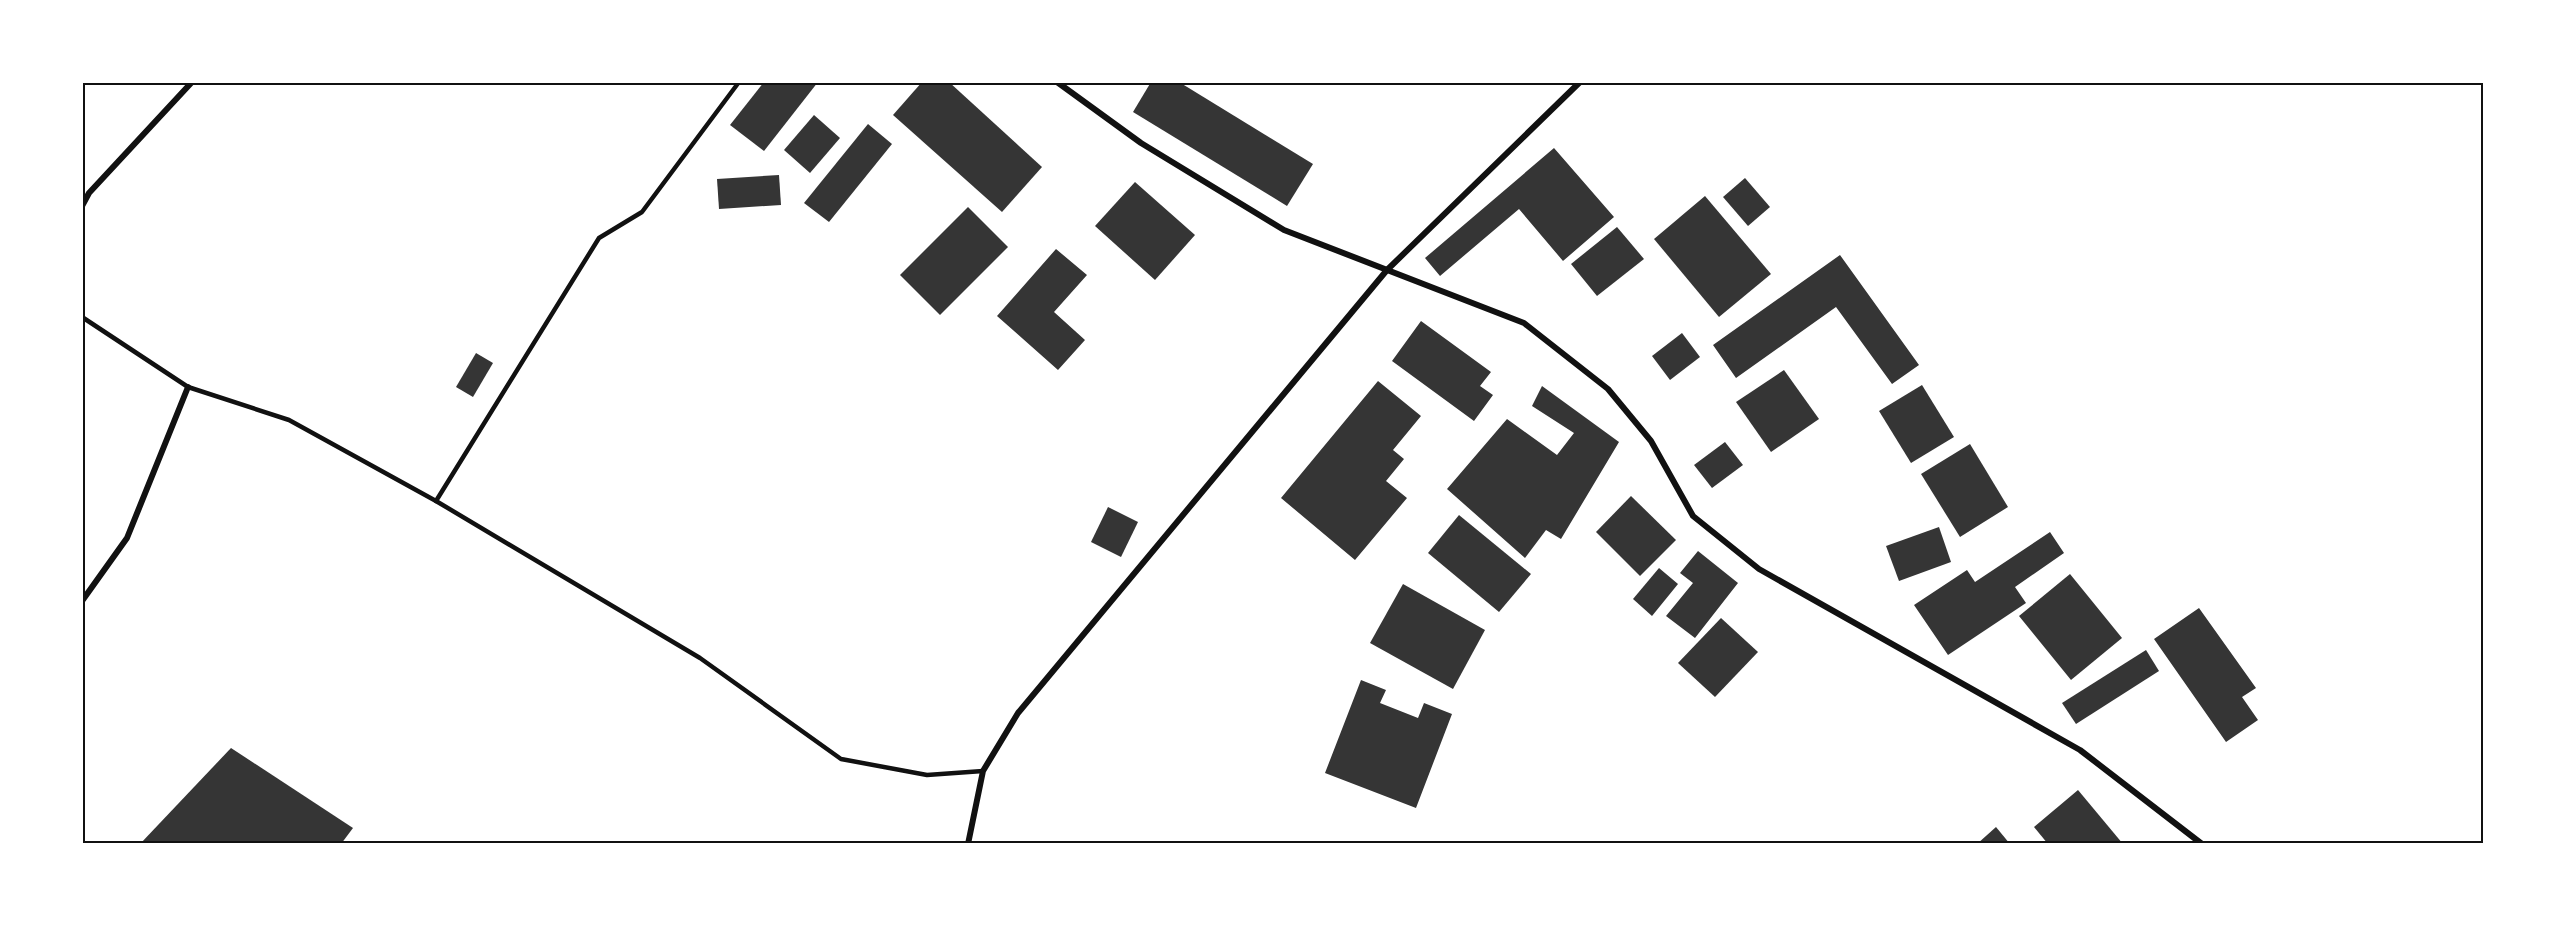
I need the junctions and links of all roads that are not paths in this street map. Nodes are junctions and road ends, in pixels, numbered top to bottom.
1 (192, 82) edge
2 (740, 82) edge
3 (1058, 82) edge
4 (1580, 82) edge
5 (82, 206) edge
6 (1387, 270) junction
7 (82, 316) edge
8 (188, 387) junction
9 (436, 501) junction
10 (82, 601) edge
11 (983, 771) junction
12 (968, 843) edge
13 (2202, 843) edge

1 - 5 street
2 - 9 lane
3 - 6 street
4 - 6 street
6 - 11 street
6 - 13 street
7 - 8 lane
8 - 9 lane
8 - 10 street
9 - 11 lane
11 - 12 street

